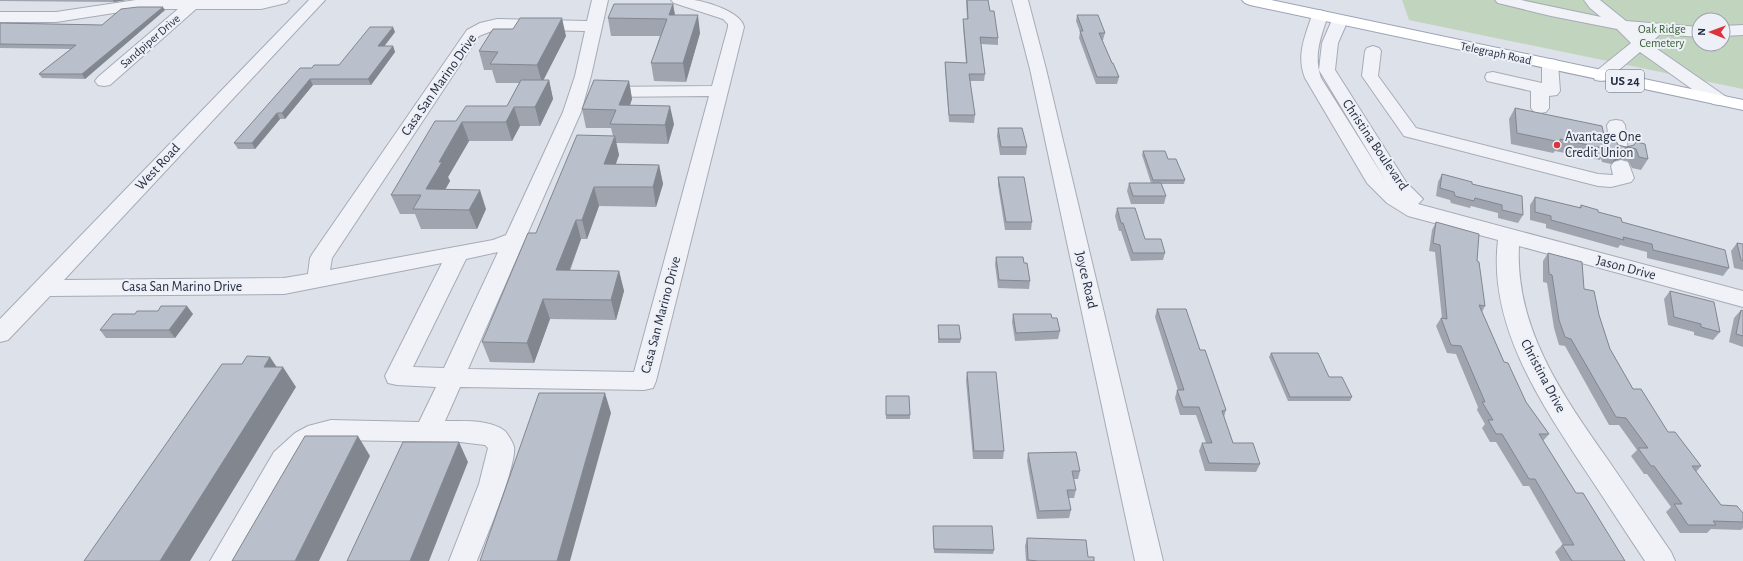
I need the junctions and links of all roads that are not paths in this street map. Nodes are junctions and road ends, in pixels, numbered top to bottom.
1 (282, 0) edge
2 (292, 0) edge
3 (600, 0) edge
4 (679, 0) edge
5 (1020, 0) edge
6 (1250, 0) edge
7 (1503, 0) edge
8 (1592, 0) edge
9 (195, 2) edge
10 (51, 3) dead end
11 (314, 3) edge
12 (261, 4) junction
13 (1320, 16) junction
14 (0, 17) edge
15 (36, 17) junction
16 (1340, 20) junction
17 (1620, 23) junction
18 (593, 26) junction
19 (1667, 30) junction
20 (1743, 30) edge
21 (1731, 31) edge
22 (1691, 32) edge
23 (1641, 43) junction
24 (1373, 51) dead end
25 (1308, 56) junction
26 (1327, 59) junction
27 (1532, 61) junction
28 (1550, 64) junction
29 (1601, 76) junction
30 (1493, 77) dead end
31 (104, 81) dead end
32 (1540, 88) junction
33 (720, 91) junction
34 (578, 92) junction
35 (1719, 100) junction
36 (1743, 105) edge
37 (1540, 108) dead end
38 (1616, 126) dead end
39 (1347, 134) junction
40 (1366, 135) junction
41 (1438, 217) junction
42 (1509, 237) junction
43 (514, 240) junction
44 (458, 253) junction
45 (318, 280) junction
46 (44, 288) junction
47 (1743, 299) edge
48 (0, 334) edge
49 (452, 378) junction
50 (427, 432) junction
51 (224, 561) edge
52 (463, 561) edge
53 (1149, 561) edge
54 (1661, 561) edge

1 - 12 street
2 - 11 street
3 - 18 street
4 - 33 street, Casa San Marino Drive
5 - 53 street, Joyce Road
6 - 13 main road, Telegraph Road / US 24
7 - 17 street
8 - 17 street
9 - 12 street
9 - 15 street
9 - 31 street, Sandpiper Drive
10 - 15 street
11 - 12 street
11 - 46 street, West Road
13 - 16 main road, Telegraph Road / US 24
13 - 25 street, Christina Boulevard
14 - 15 street
16 - 26 street, Christina Boulevard
16 - 27 main road, Telegraph Road / US 24
17 - 19 street
17 - 23 street
18 - 34 street
18 - 45 street, Casa San Marino Drive
19 - 22 street
19 - 23 street
20 - 21 street
23 - 29 street
23 - 35 street
24 - 38 street
25 - 26 street
25 - 39 street, Christina Boulevard
26 - 40 street, Christina Boulevard
27 - 28 main road, Telegraph Road / US 24
27 - 32 street
28 - 29 main road, Telegraph Road / US 24
28 - 32 street
29 - 35 main road, Telegraph Road / US 24
30 - 32 street
32 - 37 street
33 - 34 street
33 - 49 street, Casa San Marino Drive
34 - 43 street
35 - 36 main road, Telegraph Road / US 24
39 - 40 street
39 - 41 street, Christina Boulevard
40 - 41 street, Christina Boulevard
41 - 42 street
42 - 47 street, Jason Drive
42 - 54 street, Christina Drive
43 - 44 street, Casa San Marino Drive
43 - 49 street
44 - 45 street, Casa San Marino Drive
44 - 49 street
45 - 46 street, Casa San Marino Drive
46 - 48 street, West Road
49 - 50 street
50 - 51 street
50 - 52 street

